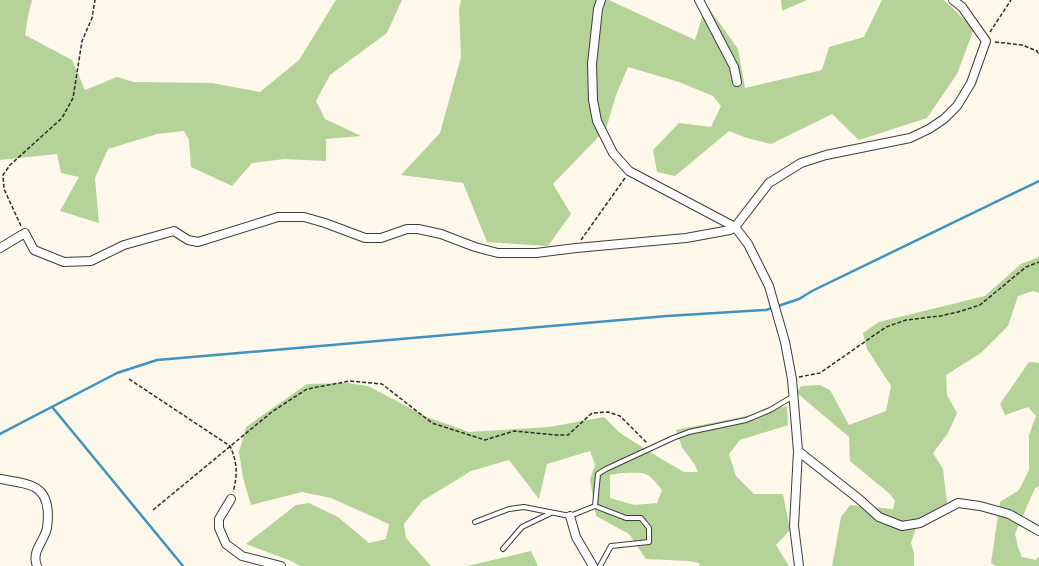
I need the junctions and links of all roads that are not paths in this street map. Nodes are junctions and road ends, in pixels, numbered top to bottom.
1 (601, 0) edge
2 (700, 0) edge
3 (953, 0) edge
4 (737, 82) dead end
5 (735, 227) junction
6 (0, 248) edge
7 (792, 397) junction
8 (798, 451) junction
9 (0, 479) edge
10 (231, 499) road end
11 (595, 506) junction
12 (552, 512) junction
13 (570, 516) junction
14 (475, 522) dead end
15 (1039, 530) edge
16 (503, 549) dead end
17 (38, 566) edge
18 (281, 566) edge
19 (593, 566) edge
20 (600, 566) edge
21 (800, 566) edge

1 - 5 street
2 - 4 street
3 - 5 street
5 - 6 street
5 - 7 street
7 - 8 street
7 - 11 lane
8 - 15 street
8 - 21 street
9 - 17 street
10 - 18 street
11 - 13 lane
11 - 20 lane
12 - 13 lane
12 - 14 lane
12 - 16 lane
13 - 19 street

